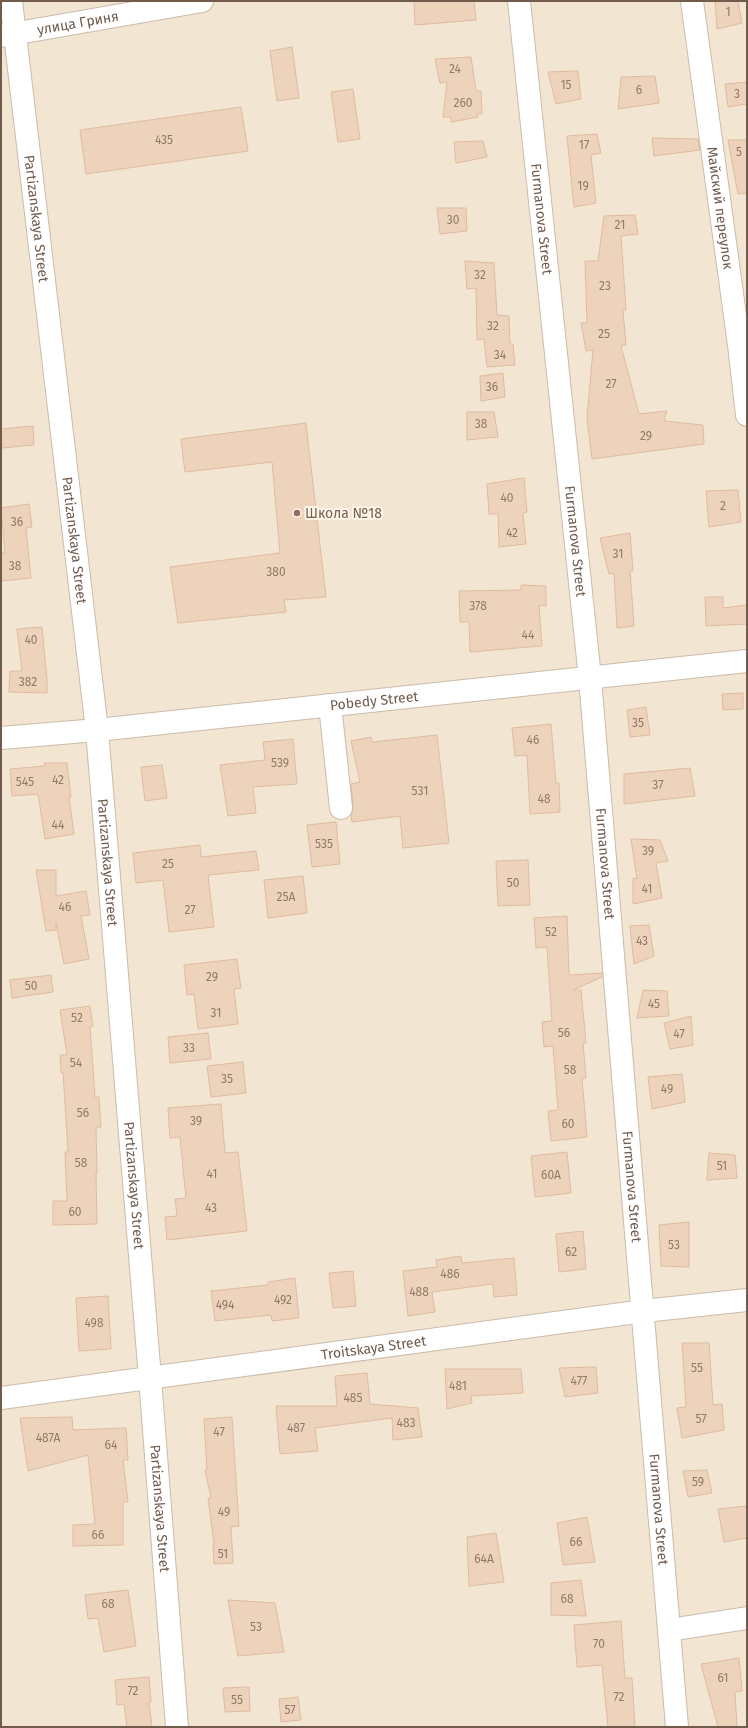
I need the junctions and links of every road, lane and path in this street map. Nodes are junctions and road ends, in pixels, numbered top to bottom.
1 (11, 1) edge
2 (202, 1) edge
3 (519, 1) edge
4 (692, 1) edge
5 (8, 34) edge
6 (747, 415) edge
7 (747, 661) edge
8 (590, 678) junction
9 (330, 705) junction
10 (97, 730) junction
11 (1, 738) edge
12 (341, 808) dead end
13 (747, 1300) edge
14 (644, 1311) junction
15 (150, 1378) junction
16 (1, 1398) edge
17 (747, 1618) edge
18 (669, 1630) junction
19 (177, 1727) edge
20 (677, 1727) edge

1 - 5 street, Partizanskaya Street
2 - 5 street, улица Гриня
3 - 8 street, Furmanova Street
4 - 6 street, Майский переулок
5 - 10 street, Partizanskaya Street
7 - 8 street, Pobedy Street
8 - 9 street, Pobedy Street
8 - 14 street, Furmanova Street
9 - 10 street, Pobedy Street
9 - 12 street
10 - 11 street, Pobedy Street
10 - 15 street, Partizanskaya Street
13 - 14 street, Troitskaya Street
14 - 15 street, Troitskaya Street
14 - 18 street, Furmanova Street
15 - 16 street, Troitskaya Street
15 - 19 street, Partizanskaya Street
17 - 18 street
18 - 20 street, Furmanova Street

